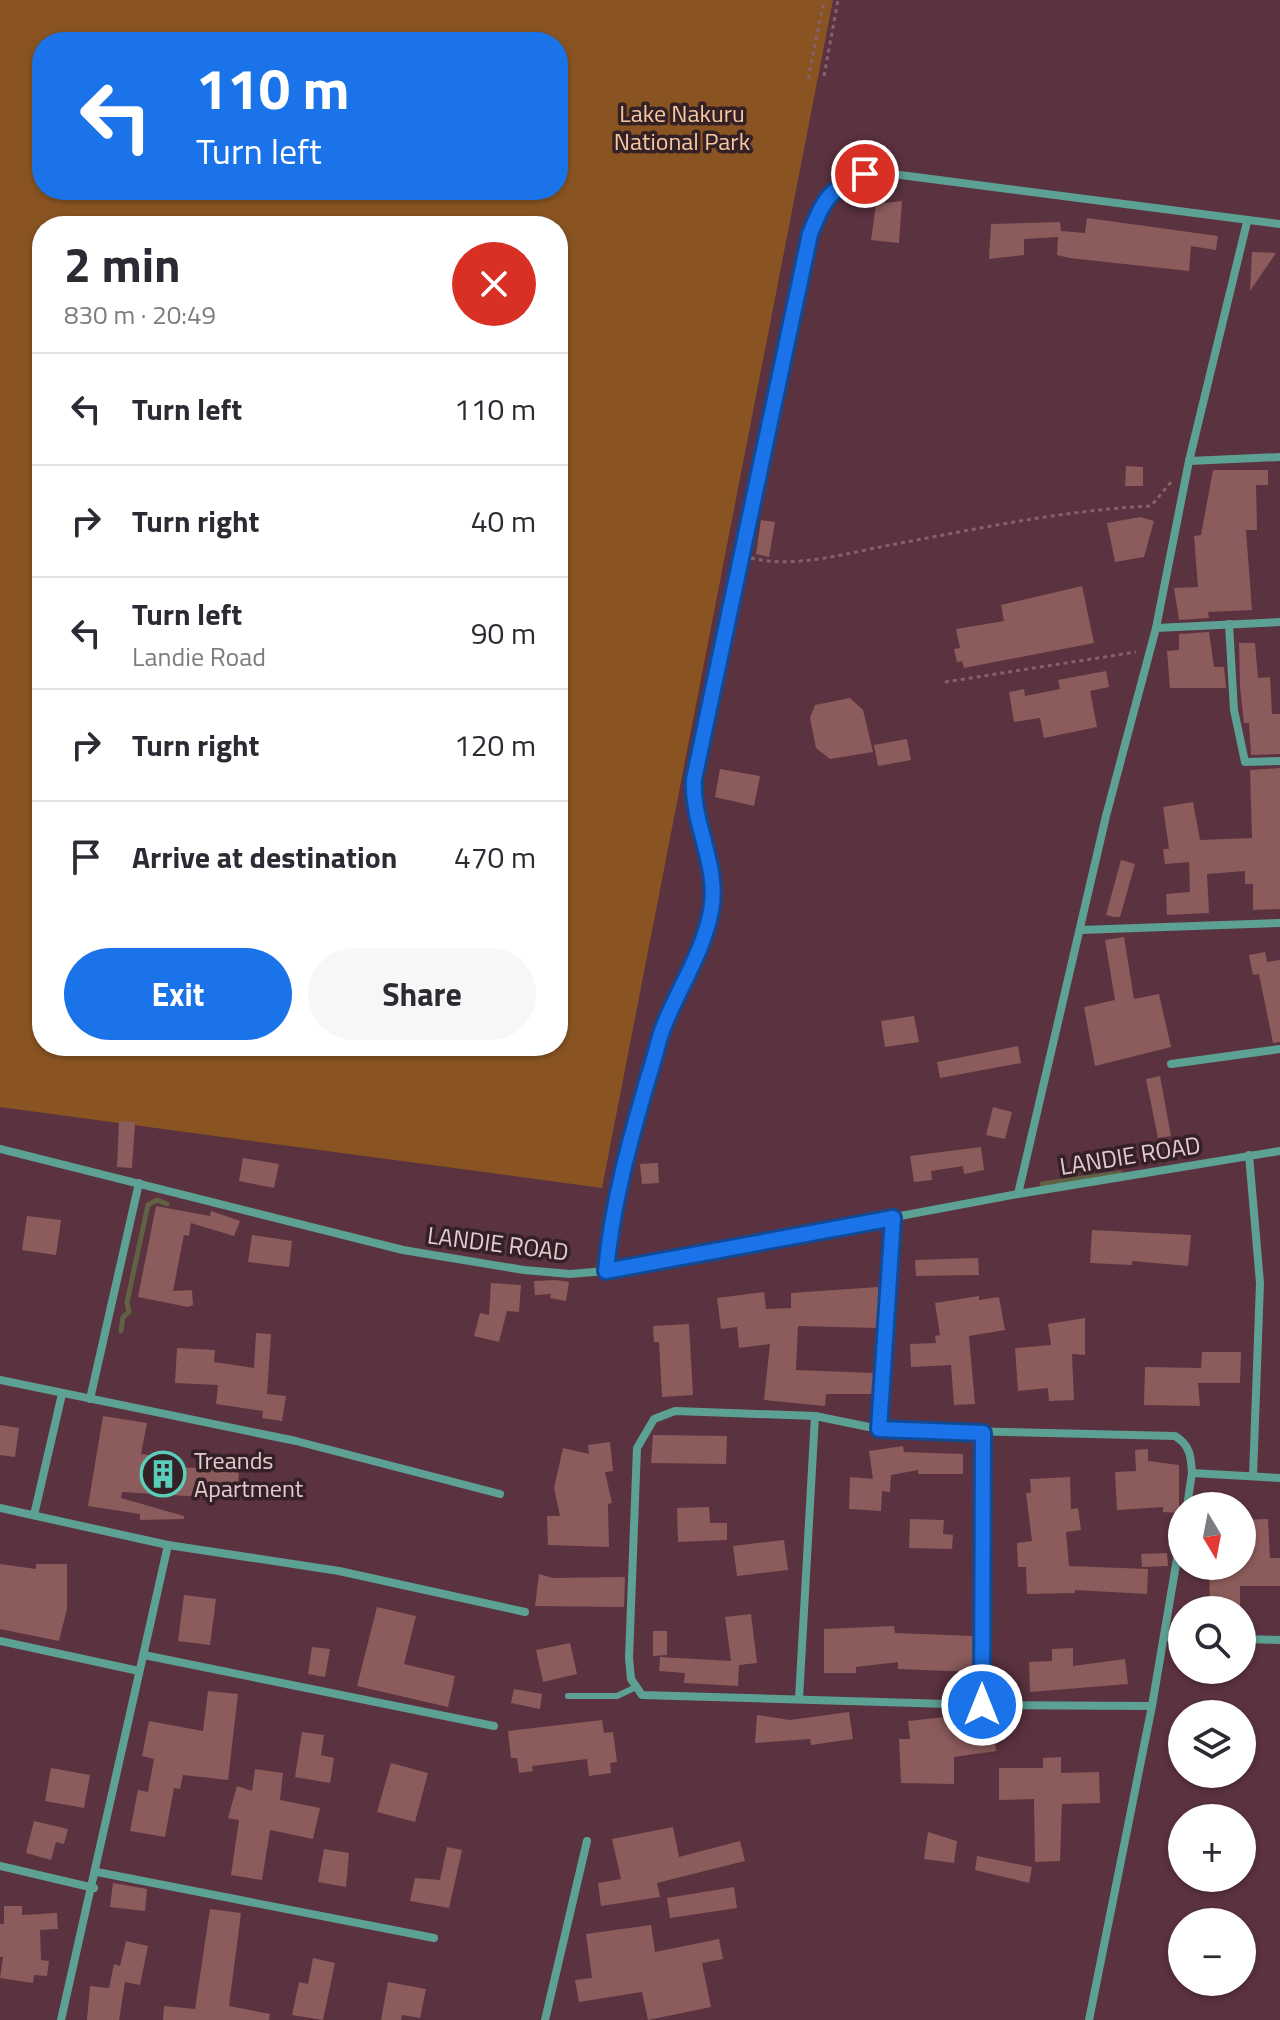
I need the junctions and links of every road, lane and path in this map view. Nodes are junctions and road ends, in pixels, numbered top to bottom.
1 (824, 0) edge
2 (838, 0) edge
3 (824, 76) dead end
4 (808, 79) dead end
5 (1247, 222) junction
6 (1280, 224) edge
7 (1280, 457) edge
8 (1189, 461) junction
9 (744, 556) junction
10 (1280, 622) edge
11 (1229, 624) junction
12 (1156, 628) junction
13 (1147, 651) junction
14 (945, 682) dead end
15 (1280, 761) edge
16 (1280, 923) edge
17 (1080, 930) junction
18 (1280, 1049) edge
19 (1171, 1064) dead end
20 (0, 1149) edge
21 (1280, 1151) edge
22 (1249, 1155) junction
23 (139, 1183) junction
24 (1018, 1194) junction
25 (893, 1218) junction
26 (606, 1271) junction
27 (0, 1380) edge
28 (62, 1394) junction
29 (90, 1399) junction
30 (815, 1416) junction
31 (879, 1429) junction
32 (983, 1433) junction
33 (1192, 1473) junction
34 (1253, 1476) junction
35 (1280, 1478) edge
36 (1189, 1492) edge
37 (500, 1494) dead end
38 (0, 1508) edge
39 (34, 1515) junction
40 (168, 1545) junction
41 (1174, 1580) edge
42 (525, 1612) dead end
43 (1164, 1637) junction
44 (1168, 1637) edge
45 (1256, 1639) edge
46 (1280, 1640) edge
47 (0, 1641) edge
48 (144, 1655) junction
49 (139, 1671) junction
50 (634, 1688) junction
51 (568, 1696) dead end
52 (799, 1699) junction
53 (982, 1705) junction
54 (1152, 1706) junction
55 (494, 1726) dead end
56 (587, 1841) dead end
57 (0, 1866) edge
58 (97, 1872) junction
59 (94, 1888) junction
60 (434, 1938) dead end
61 (548, 2019) edge
62 (61, 2020) edge
63 (1089, 2020) edge

1 - 4 path
2 - 3 path
5 - 6 street
5 - 8 street
5 - 9 street
7 - 8 street
8 - 9 path
8 - 12 street
9 - 26 street
10 - 11 street
11 - 12 street
11 - 15 street
12 - 13 street
13 - 14 path
13 - 17 street
16 - 17 street
17 - 24 street
18 - 19 street
20 - 23 street, LANDIE ROAD
21 - 22 street, LANDIE ROAD
22 - 24 street, LANDIE ROAD
22 - 34 street
23 - 26 street, LANDIE ROAD
23 - 29 street
24 - 25 street, LANDIE ROAD
25 - 26 street, LANDIE ROAD
25 - 31 street
27 - 28 street
28 - 29 street
28 - 39 street
29 - 37 street
30 - 31 street
30 - 50 street
30 - 52 street
31 - 32 street
32 - 33 street
32 - 53 street
33 - 34 street
33 - 36 street
34 - 35 street
38 - 39 street
39 - 40 street
40 - 42 street
40 - 48 street
41 - 43 street
43 - 44 street
43 - 54 street
45 - 46 street
47 - 49 street
48 - 49 street
48 - 55 street
49 - 58 street
50 - 51 lane
50 - 52 street
52 - 53 street
53 - 54 street
54 - 63 street
56 - 61 street
57 - 59 street
58 - 59 street
58 - 60 street
59 - 62 street

